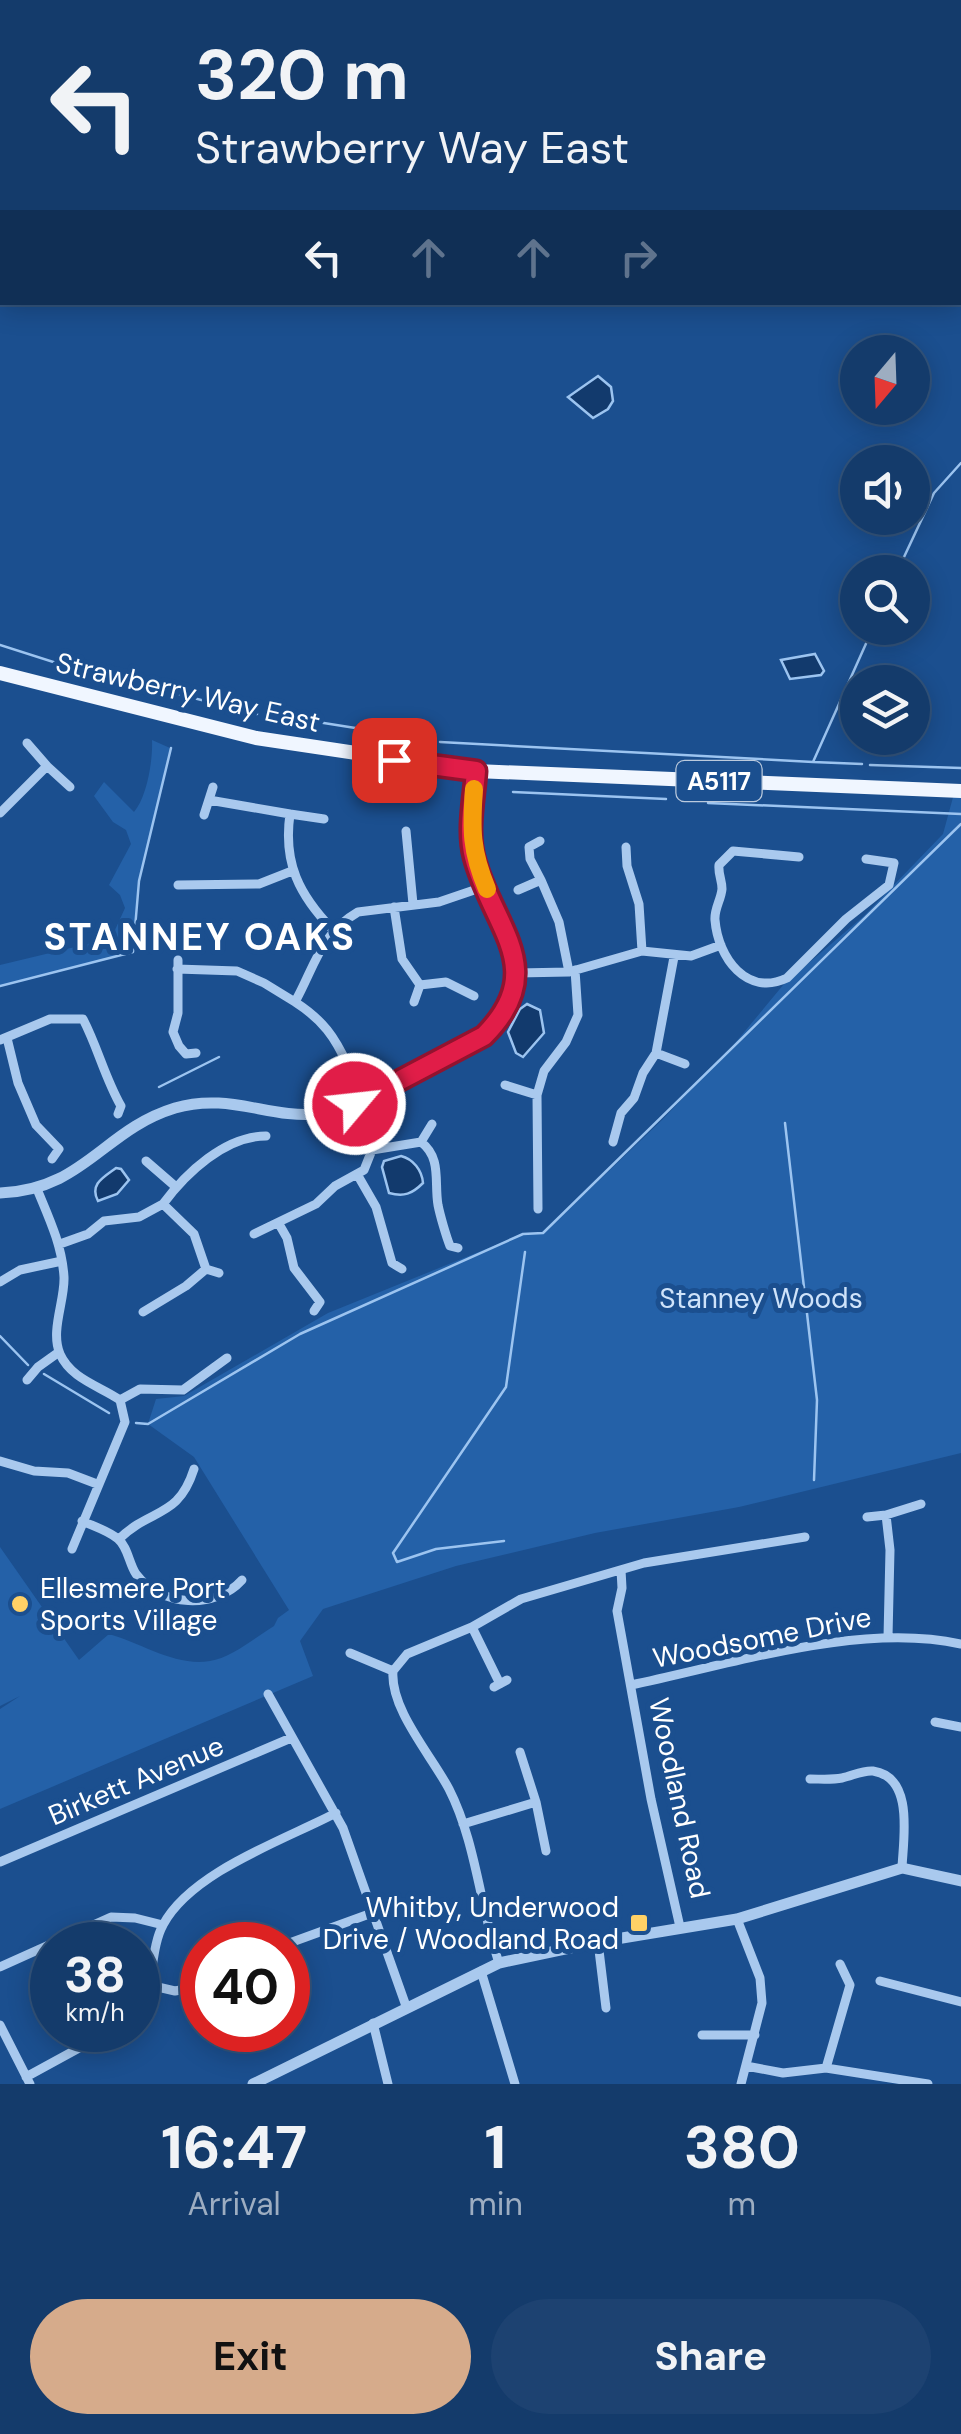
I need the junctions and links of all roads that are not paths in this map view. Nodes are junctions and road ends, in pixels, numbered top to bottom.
1 (1, 674) edge
2 (27, 744) dead end
3 (47, 766) junction
4 (476, 771) junction
5 (70, 787) dead end
6 (213, 788) dead end
7 (961, 791) edge
8 (209, 800) junction
9 (0, 813) edge
10 (290, 814) junction
11 (204, 815) dead end
12 (324, 819) dead end
13 (408, 831) dead end
14 (540, 841) dead end
15 (626, 848) dead end
16 (866, 859) dead end
17 (784, 866) dead end
18 (188, 870) dead end
19 (292, 871) junction
20 (541, 880) junction
21 (486, 886) junction
22 (518, 890) dead end
23 (414, 904) junction
24 (394, 906) junction
25 (333, 930) junction
26 (721, 946) junction
27 (642, 951) junction
28 (674, 957) junction
29 (572, 971) junction
30 (517, 974) junction
31 (420, 986) junction
32 (474, 996) dead end
33 (294, 1002) junction
34 (414, 1002) dead end
35 (92, 1008) dead end
36 (83, 1018) junction
37 (4, 1039) edge
38 (656, 1053) junction
39 (685, 1064) dead end
40 (182, 1065) dead end
41 (343, 1078) dead end
42 (505, 1085) dead end
43 (538, 1095) junction
44 (355, 1104) junction
45 (124, 1109) dead end
46 (254, 1124) dead end
47 (432, 1124) dead end
48 (627, 1135) dead end
49 (420, 1142) junction
50 (372, 1150) junction
51 (59, 1152) dead end
52 (146, 1161) dead end
53 (358, 1174) junction
54 (176, 1187) junction
55 (37, 1189) junction
56 (0, 1193) edge
57 (163, 1204) junction
58 (538, 1209) dead end
59 (280, 1224) junction
60 (254, 1234) dead end
61 (60, 1244) junction
62 (451, 1248) dead end
63 (62, 1261) junction
64 (206, 1269) junction
65 (219, 1274) dead end
66 (388, 1276) dead end
67 (0, 1282) edge
68 (320, 1305) dead end
69 (143, 1312) dead end
70 (59, 1352) junction
71 (226, 1358) dead end
72 (27, 1380) dead end
73 (120, 1400) junction
74 (0, 1460) edge
75 (194, 1469) dead end
76 (96, 1484) junction
77 (921, 1504) dead end
78 (886, 1515) junction
79 (866, 1518) dead end
80 (82, 1521) junction
81 (790, 1525) dead end
82 (805, 1537) dead end
83 (793, 1538) junction
84 (119, 1539) junction
85 (72, 1549) dead end
86 (621, 1570) junction
87 (242, 1580) dead end
88 (472, 1627) junction
89 (888, 1636) junction
90 (961, 1644) edge
91 (350, 1653) dead end
92 (392, 1670) junction
93 (500, 1684) dead end
94 (632, 1685) junction
95 (268, 1694) dead end
96 (936, 1722) dead end
97 (961, 1727) edge
98 (290, 1738) junction
99 (520, 1752) dead end
100 (810, 1779) dead end
101 (536, 1802) junction
102 (336, 1813) junction
103 (463, 1824) junction
104 (546, 1852) dead end
105 (0, 1862) edge
106 (902, 1868) junction
107 (961, 1881) edge
108 (372, 1913) junction
109 (737, 1919) junction
110 (163, 1926) junction
111 (680, 1928) junction
112 (310, 1936) edge
113 (160, 1939) edge
114 (598, 1942) junction
115 (499, 1963) junction
116 (840, 1964) dead end
117 (0, 1967) edge
118 (480, 1970) junction
119 (880, 1981) dead end
120 (961, 2002) edge
121 (406, 2006) junction
122 (606, 2008) dead end
123 (373, 2023) junction
124 (0, 2024) edge
125 (702, 2034) dead end
126 (755, 2036) junction
127 (75, 2052) edge
128 (746, 2066) junction
129 (826, 2068) junction
130 (28, 2080) edge
131 (253, 2084) edge
132 (388, 2084) edge
133 (516, 2084) edge
134 (741, 2084) edge
135 (928, 2084) edge

1 - 4 main road, Strawberry Way East / A5117
2 - 3 street
3 - 5 street
3 - 9 street
4 - 7 main road, Strawberry Way East / A5117
4 - 21 street
6 - 8 street
8 - 10 street
8 - 11 street
10 - 12 street
10 - 19 street
13 - 23 street
14 - 20 street
15 - 27 street
16 - 26 street
17 - 26 street
18 - 19 street
19 - 25 street
20 - 22 street
20 - 29 street
21 - 23 street
21 - 30 street
23 - 24 street
24 - 25 street
24 - 31 street
25 - 33 street
26 - 28 street
27 - 28 street
27 - 29 street
28 - 38 street
29 - 30 street
29 - 43 street
30 - 44 street
31 - 32 street
31 - 34 street
33 - 40 street
33 - 41 street
35 - 36 street
36 - 37 street
36 - 45 street
37 - 51 street
38 - 39 street
38 - 48 street
42 - 43 street
43 - 58 street
44 - 50 street
44 - 55 street
46 - 54 street
47 - 49 street
49 - 50 street
49 - 62 street
50 - 53 street
52 - 54 street
53 - 59 street
53 - 66 street
54 - 57 street
55 - 56 street
55 - 61 street
57 - 61 street
57 - 64 street
59 - 60 street
59 - 68 street
61 - 63 street
63 - 67 street
63 - 70 street
64 - 65 street
64 - 69 street
70 - 72 street
70 - 73 street
71 - 73 street
73 - 76 street
74 - 76 street
75 - 84 street
76 - 80 street
77 - 78 street
78 - 79 street
78 - 89 street
80 - 84 street
80 - 85 street
81 - 83 street
82 - 83 street
83 - 86 street
84 - 87 street
86 - 88 street
86 - 94 street, Woodland Road
88 - 92 street
88 - 93 street
89 - 90 street, Woodsome Drive
89 - 94 street, Woodsome Drive
91 - 92 street
92 - 103 street
94 - 111 street, Woodland Road
95 - 98 street
96 - 97 street
98 - 102 street
98 - 105 street, Birkett Avenue
99 - 101 street
100 - 106 street
101 - 103 street
101 - 104 street
102 - 108 street
102 - 110 street
103 - 115 street
106 - 107 street, Woodland Road
106 - 109 street, Woodland Road
108 - 112 street
108 - 121 street
109 - 111 street, Woodland Road
109 - 126 street
110 - 113 street
110 - 117 street
111 - 114 street
114 - 115 street
114 - 122 street
115 - 118 street
116 - 129 street
118 - 121 street
118 - 133 street
119 - 120 street
121 - 123 street
123 - 131 street
123 - 132 street
124 - 130 street
125 - 126 street
126 - 128 street
127 - 130 street
128 - 129 street
128 - 134 street
129 - 135 street

